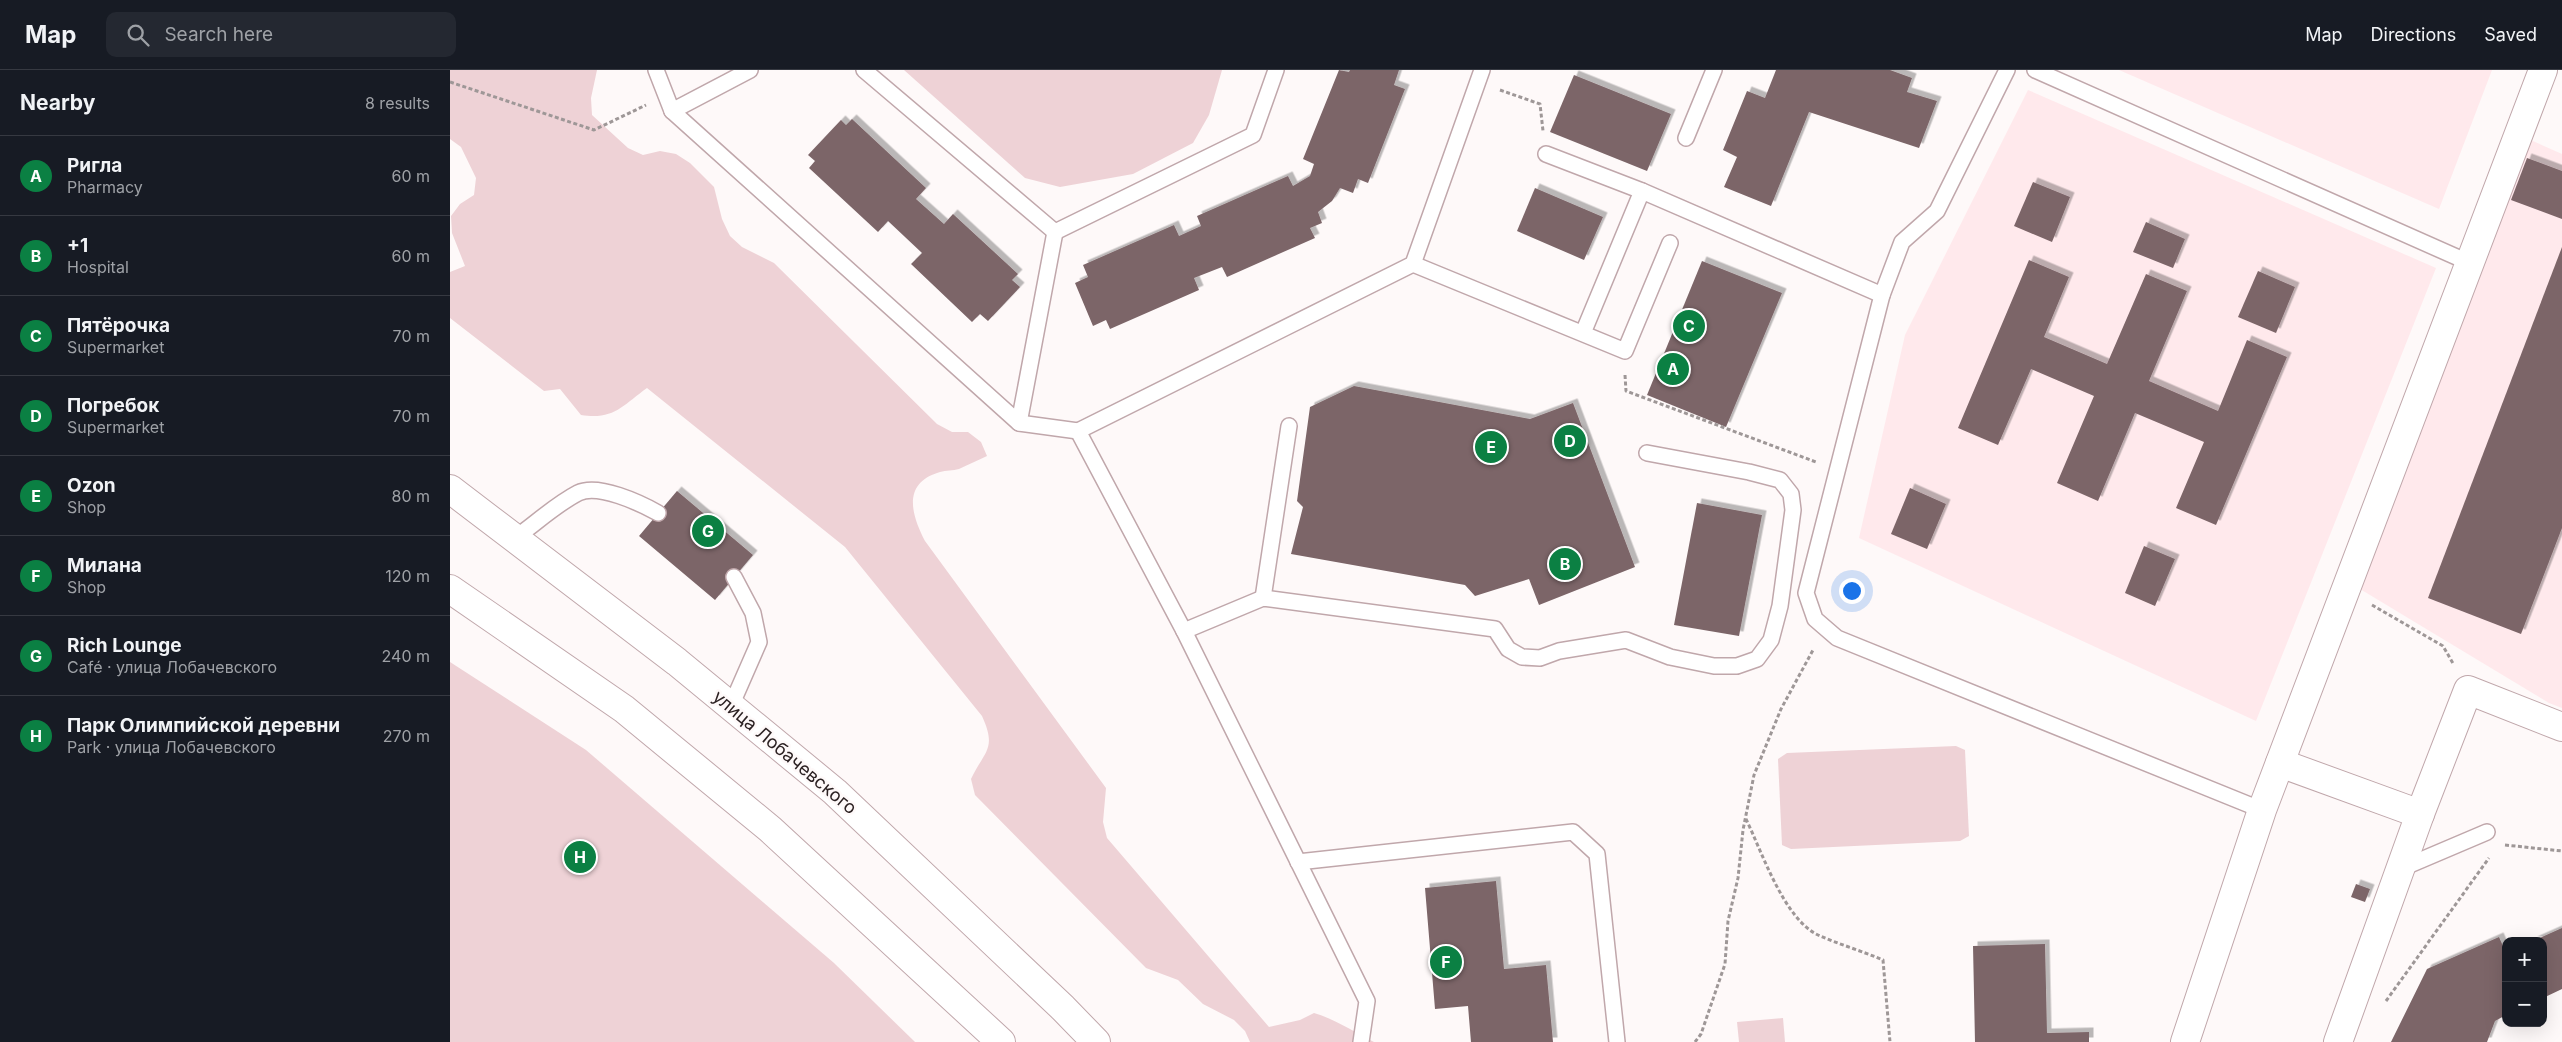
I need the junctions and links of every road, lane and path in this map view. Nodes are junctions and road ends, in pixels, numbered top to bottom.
1 (656, 70) edge
2 (750, 70) edge
3 (864, 70) edge
4 (1276, 70) edge
5 (1714, 70) edge
6 (2007, 70) edge
7 (2035, 70) edge
8 (2543, 70) edge
9 (1480, 76) edge
10 (450, 82) edge
11 (672, 111) junction
12 (1686, 138) dead end
13 (1546, 154) joint
14 (1642, 192) junction
15 (1055, 232) junction
16 (1670, 243) dead end
17 (2470, 263) junction
18 (1413, 264) junction
19 (1882, 295) junction
20 (1583, 333) junction
21 (1624, 351) junction
22 (1019, 423) junction
23 (1289, 426) dead end
24 (1078, 431) junction
25 (1647, 453) dead end
26 (1837, 471) junction
27 (450, 489) edge
28 (658, 513) dead end
29 (514, 538) junction
30 (734, 577) dead end
31 (450, 589) edge
32 (2346, 590) junction
33 (1263, 598) junction
34 (1825, 628) junction
35 (1184, 631) junction
36 (2468, 690) junction
37 (731, 706) junction
38 (2562, 727) edge
39 (2280, 763) junction
40 (2262, 810) junction
41 (2420, 814) junction
42 (1746, 819) junction
43 (2488, 832) dead end
44 (2498, 844) dead end
45 (2562, 851) edge
46 (2493, 852) dead end
47 (1298, 862) junction
48 (2400, 869) junction
49 (2385, 1002) dead end
50 (1001, 1042) edge
51 (1096, 1042) edge
52 (1361, 1042) edge
53 (1617, 1042) edge
54 (1695, 1042) edge
55 (1890, 1042) edge
56 (2185, 1042) edge
57 (2338, 1042) edge

1 - 11 lane
2 - 11 lane
3 - 15 lane
4 - 15 lane
5 - 12 lane
6 - 19 lane
7 - 17 lane
8 - 17 street
9 - 13 path
9 - 18 lane
10 - 11 path
11 - 22 lane
13 - 14 lane
14 - 19 lane
14 - 20 lane
15 - 22 lane
16 - 21 lane
17 - 32 street
18 - 20 lane
18 - 24 lane
19 - 26 lane
20 - 21 lane
21 - 26 path
22 - 24 lane
23 - 33 lane
24 - 35 lane
25 - 33 lane
26 - 34 lane
27 - 29 street, улица Лобачевского
28 - 29 lane
29 - 37 street, улица Лобачевского
30 - 37 lane
31 - 50 street
32 - 36 path
32 - 39 street
33 - 35 lane
34 - 40 lane
34 - 42 path
35 - 47 lane
36 - 38 street
36 - 41 street
37 - 51 street, улица Лобачевского
39 - 40 street
39 - 41 street
40 - 56 street
41 - 48 street
42 - 54 path
42 - 55 path
43 - 48 lane
44 - 45 path
46 - 49 path
47 - 52 lane
47 - 53 lane
48 - 57 street

